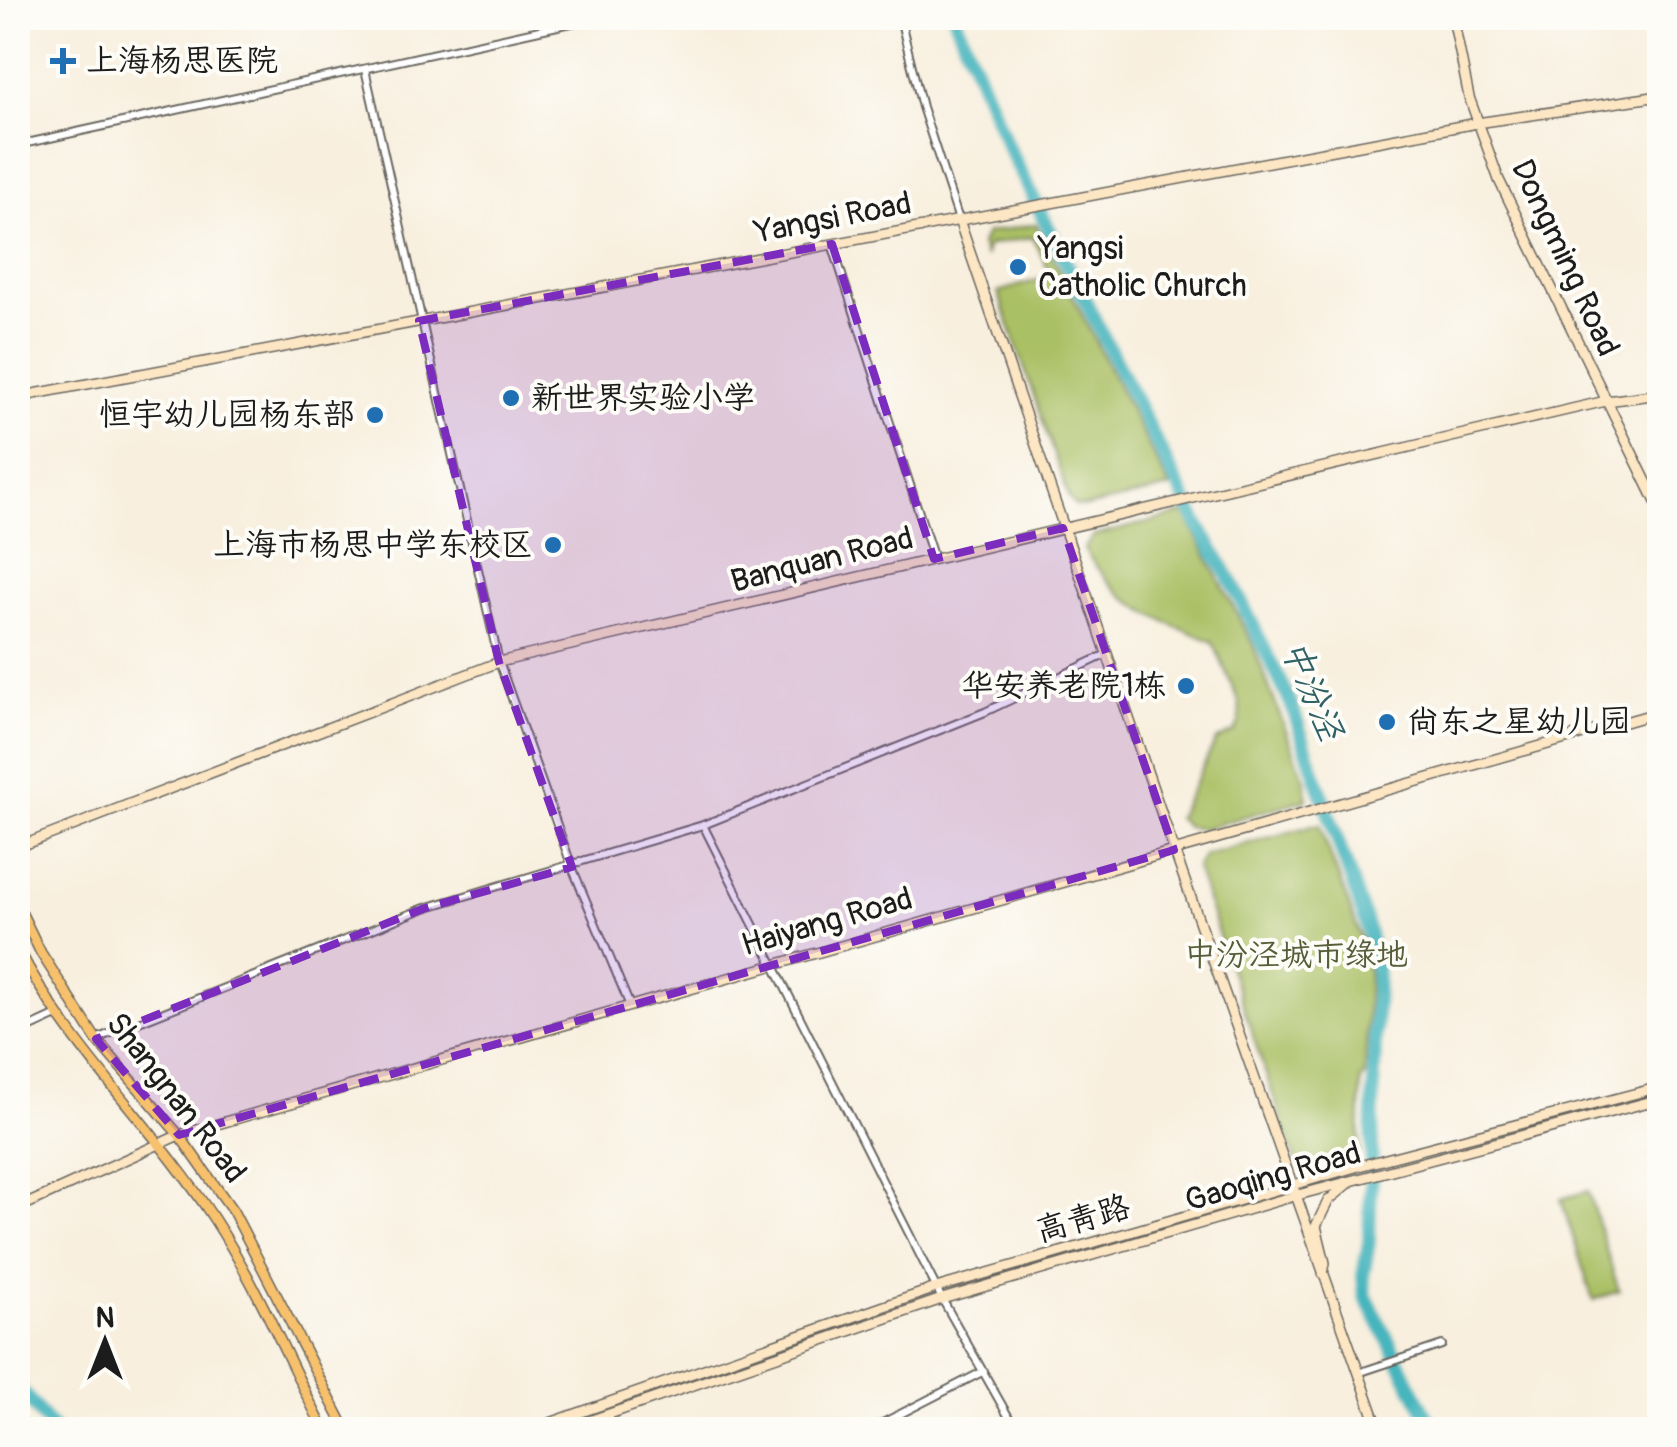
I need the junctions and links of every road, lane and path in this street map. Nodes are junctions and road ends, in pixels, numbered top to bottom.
1 (594, 18) edge
2 (900, 18) edge
3 (1452, 18) edge
4 (365, 69) junction
5 (1660, 96) edge
6 (1477, 123) junction
7 (18, 145) edge
8 (959, 220) junction
9 (832, 244) junction
10 (419, 321) junction
11 (1660, 394) edge
12 (18, 397) edge
13 (1606, 401) junction
14 (1660, 510) edge
15 (1064, 528) junction
16 (934, 558) junction
17 (1108, 654) junction
18 (499, 662) junction
19 (1660, 712) edge
20 (703, 824) junction
21 (18, 847) edge
22 (1174, 850) junction
23 (572, 866) junction
24 (18, 906) edge
25 (18, 948) edge
26 (772, 964) junction
27 (630, 1006) junction
28 (56, 1016) junction
29 (18, 1033) edge
30 (96, 1039) junction
31 (1660, 1087) edge
32 (1660, 1100) edge
33 (179, 1135) junction
34 (159, 1143) junction
35 (1387, 1165) junction
36 (1356, 1179) junction
37 (1292, 1191) junction
38 (18, 1208) edge
39 (1323, 1276) junction
40 (936, 1288) junction
41 (942, 1299) junction
42 (1442, 1345) dead end
43 (984, 1371) junction
44 (1358, 1373) junction
45 (324, 1430) edge
46 (346, 1430) edge
47 (530, 1430) edge
48 (562, 1430) edge
49 (869, 1430) edge
50 (1016, 1430) edge
51 (1379, 1430) edge

1 - 4 street
2 - 8 street
3 - 6 street, Dongming Road
4 - 7 street
4 - 10 street
5 - 6 street, Yangsi Road
6 - 8 street, Yangsi Road
6 - 13 street, Dongming Road
8 - 9 street, Yangsi Road
8 - 15 street
9 - 10 street, Yangsi Road
9 - 16 street
10 - 12 street, Yangsi Road
10 - 18 street
11 - 13 street, Banquan Road
13 - 14 street, Dongming Road
13 - 15 street, Banquan Road
15 - 16 street, Banquan Road
15 - 17 street
16 - 18 street, Banquan Road
17 - 20 street
17 - 22 street
18 - 21 street, Banquan Road
18 - 23 street
19 - 22 street, Haiyang Road
20 - 23 street
20 - 26 street
22 - 26 street, Haiyang Road
22 - 37 street
23 - 27 street
23 - 30 street
24 - 30 main road, Shangnan Road
25 - 28 main road, Shangnan Road
26 - 27 street, Haiyang Road
26 - 40 street
27 - 33 street, Haiyang Road
28 - 29 street
28 - 34 main road, Shangnan Road
30 - 33 main road, Shangnan Road
31 - 35 street, 高青路
32 - 35 street, Gaoqing Road
33 - 34 street, Haiyang Road
33 - 46 main road, Shangnan Road
34 - 38 street, Haiyang Road
34 - 45 main road, Shangnan Road
35 - 36 street, Gaoqing Road
35 - 37 street, 高青路
36 - 37 street, Gaoqing Road
36 - 39 street
37 - 39 street
37 - 40 street, 高青路
37 - 41 street, Gaoqing Road
39 - 44 street
40 - 41 street
40 - 47 street, 高青路
41 - 43 street
41 - 48 street, Gaoqing Road
42 - 44 street
43 - 49 street
43 - 50 street
44 - 51 street

